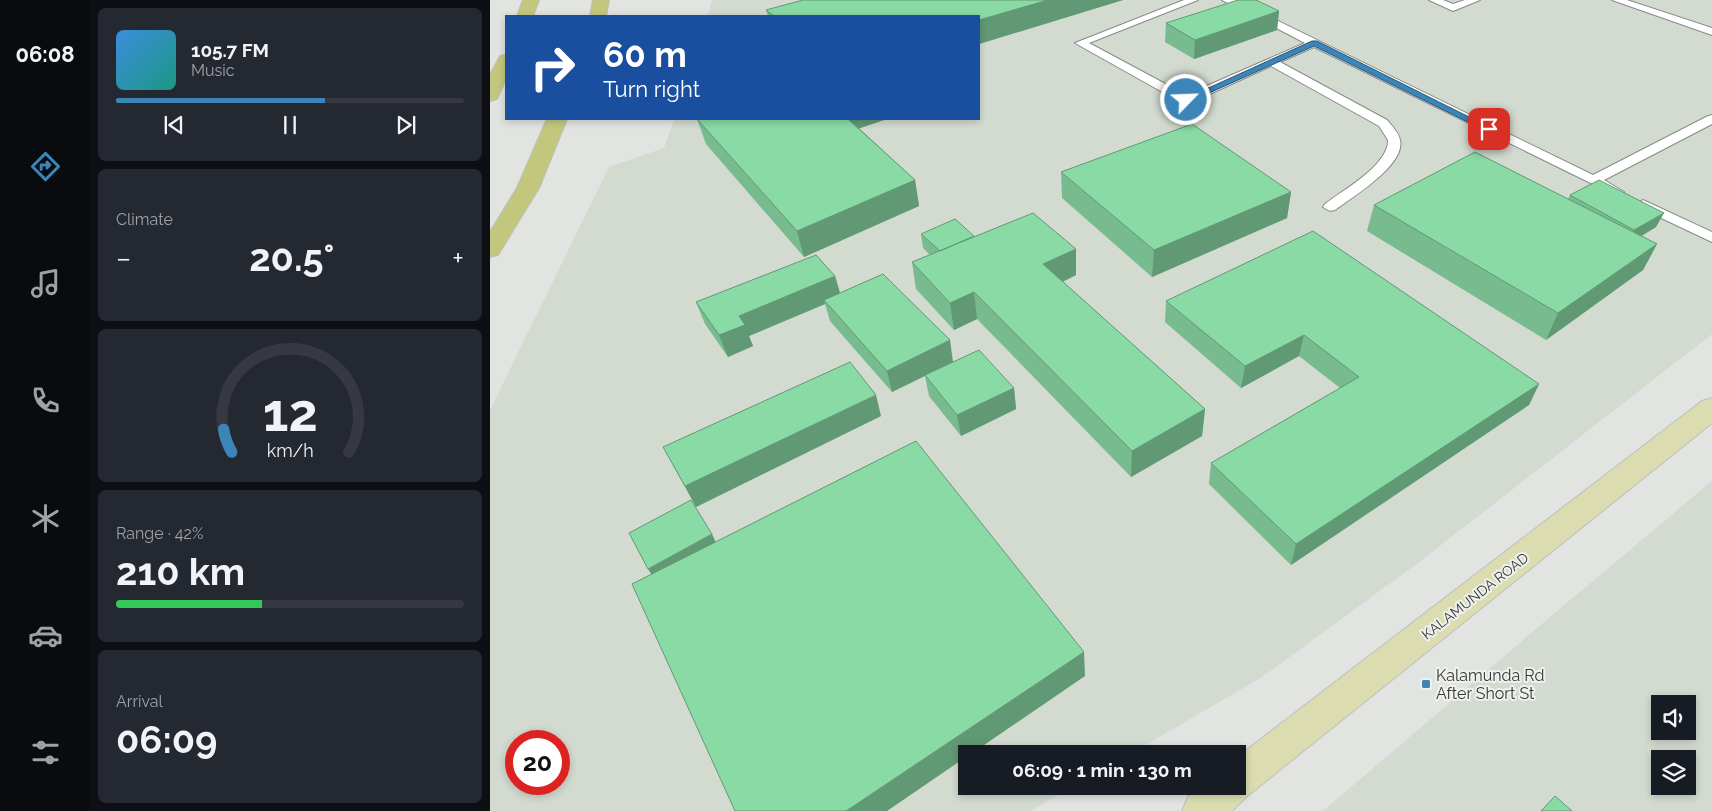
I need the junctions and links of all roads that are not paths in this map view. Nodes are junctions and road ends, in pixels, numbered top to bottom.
1 (531, 0) edge
2 (601, 0) edge
3 (1193, 0) edge
4 (1227, 0) edge
5 (1434, 0) edge
6 (1475, 0) edge
7 (1617, 0) edge
8 (525, 15) edge
9 (598, 15) edge
10 (1712, 32) edge
11 (1314, 43) junction
12 (505, 62) edge
13 (1272, 62) junction
14 (490, 95) edge
15 (1712, 119) edge
16 (558, 120) edge
17 (1594, 180) junction
18 (1330, 207) dead end
19 (1712, 238) edge
20 (490, 250) edge
21 (1712, 408) edge
22 (1246, 774) edge
23 (1221, 795) edge
24 (1202, 811) edge

1 - 8 highway
2 - 9 highway
3 - 13 lane
4 - 11 lane
5 - 6 lane
7 - 10 lane
11 - 13 lane
11 - 17 lane
12 - 14 highway
13 - 18 lane
15 - 17 lane
16 - 20 highway
17 - 19 lane
21 - 22 main road, KALAMUNDA ROAD
23 - 24 main road

